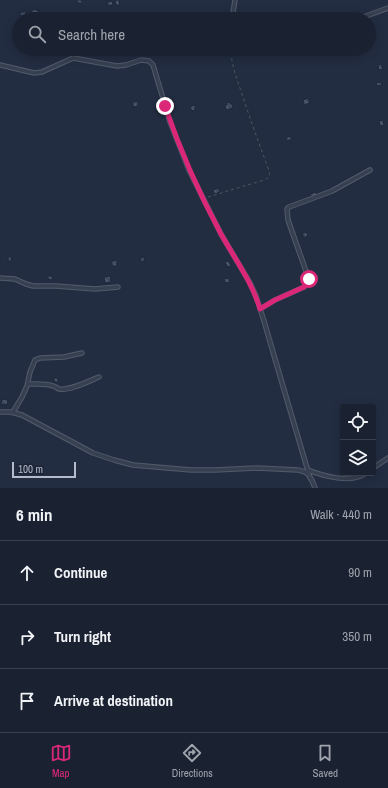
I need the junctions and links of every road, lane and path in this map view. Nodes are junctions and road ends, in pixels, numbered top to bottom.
1 (235, 0) edge
2 (388, 8) edge
3 (233, 12) edge
4 (376, 12) edge
5 (231, 56) edge
6 (0, 65) edge
7 (370, 170) dead end
8 (204, 198) junction
9 (0, 278) edge
10 (118, 287) dead end
11 (260, 309) junction
12 (82, 353) dead end
13 (99, 377) dead end
14 (28, 384) junction
15 (0, 412) edge
16 (13, 412) junction
17 (388, 458) edge
18 (376, 466) edge
19 (308, 470) junction
20 (361, 476) edge
21 (310, 478) junction
22 (315, 488) edge

1 - 3 street
2 - 4 street
5 - 8 path
6 - 8 street
7 - 11 street
8 - 11 street
9 - 10 street
11 - 19 street
12 - 14 street
13 - 14 street
14 - 16 street
15 - 16 street
16 - 21 street
17 - 18 street
19 - 20 street
19 - 21 street
21 - 22 street

